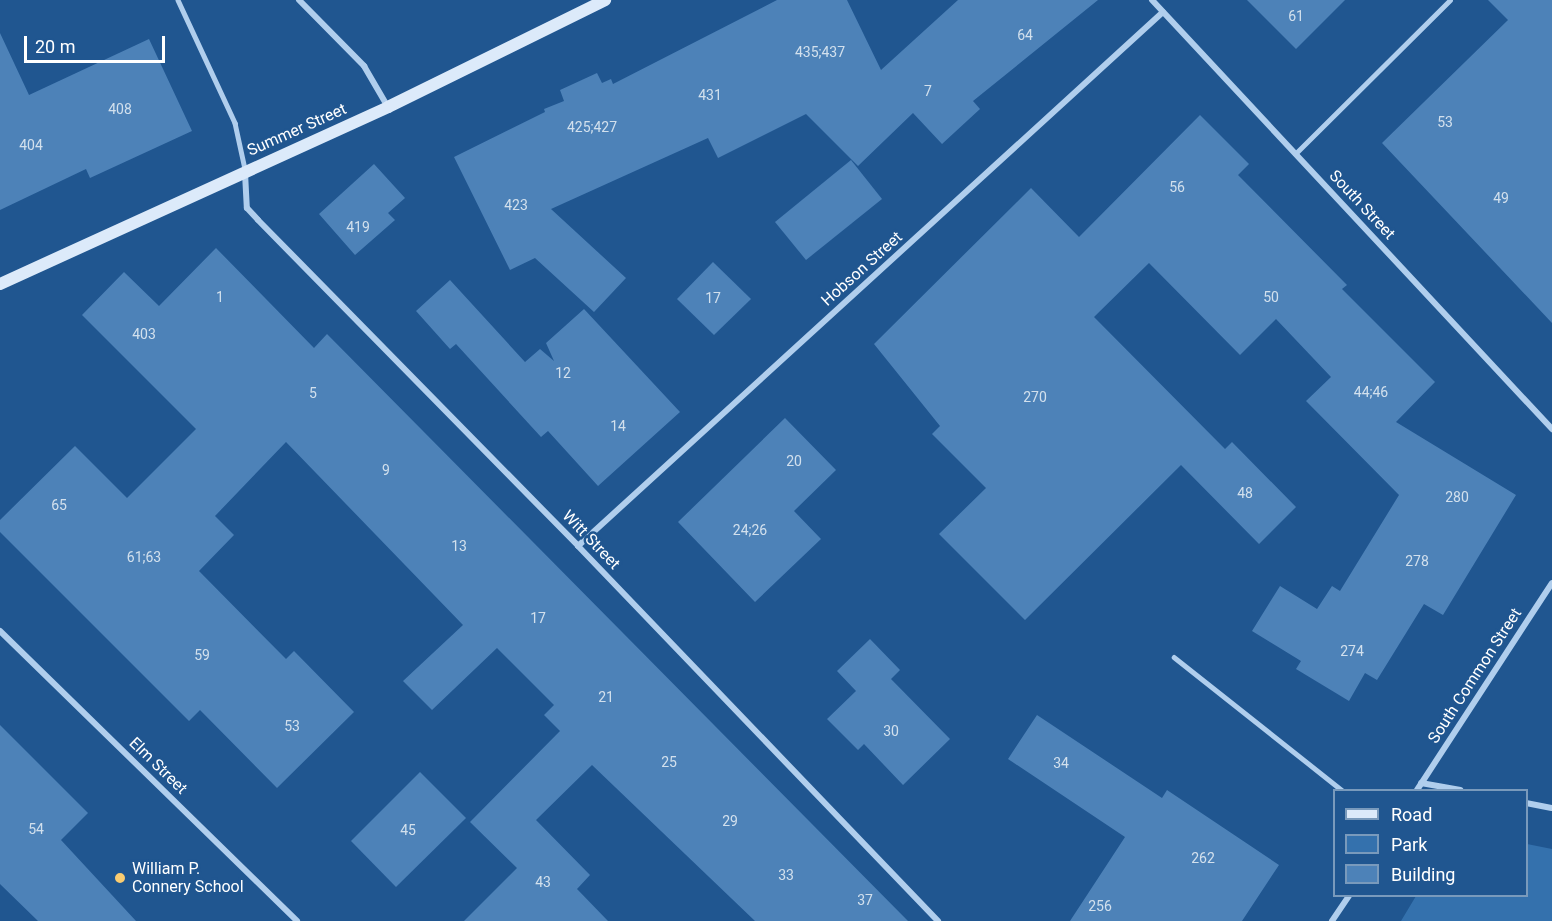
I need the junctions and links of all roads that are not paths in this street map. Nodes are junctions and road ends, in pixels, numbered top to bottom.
1 (178, 0) edge
2 (299, 0) edge
3 (605, 0) edge
4 (1152, 0) edge
5 (1450, 0) edge
6 (1163, 12) junction
7 (388, 107) junction
8 (1295, 154) junction
9 (245, 172) junction
10 (0, 284) edge
11 (1552, 429) edge
12 (578, 546) junction
13 (1552, 583) edge
14 (0, 631) edge
15 (1174, 657) dead end
16 (1421, 783) junction
17 (1341, 789) edge
18 (1418, 789) edge
19 (1454, 789) edge
20 (1528, 803) edge
21 (1552, 807) edge
22 (1348, 897) edge
23 (297, 921) edge
24 (938, 921) edge
25 (1332, 921) edge

1 - 9 lane
2 - 7 street
3 - 7 main road, Summer Street
4 - 6 street, South Street
5 - 8 lane
6 - 8 street, South Street
6 - 12 street, Hobson Street
7 - 9 main road, Summer Street
8 - 11 street, South Street
9 - 10 main road, Summer Street
9 - 12 street, Witt Street
12 - 24 street, Witt Street
13 - 16 street, South Common Street
14 - 23 street, Elm Street
15 - 17 lane
16 - 18 street, South Common Street
16 - 19 street
20 - 21 street
22 - 25 street

